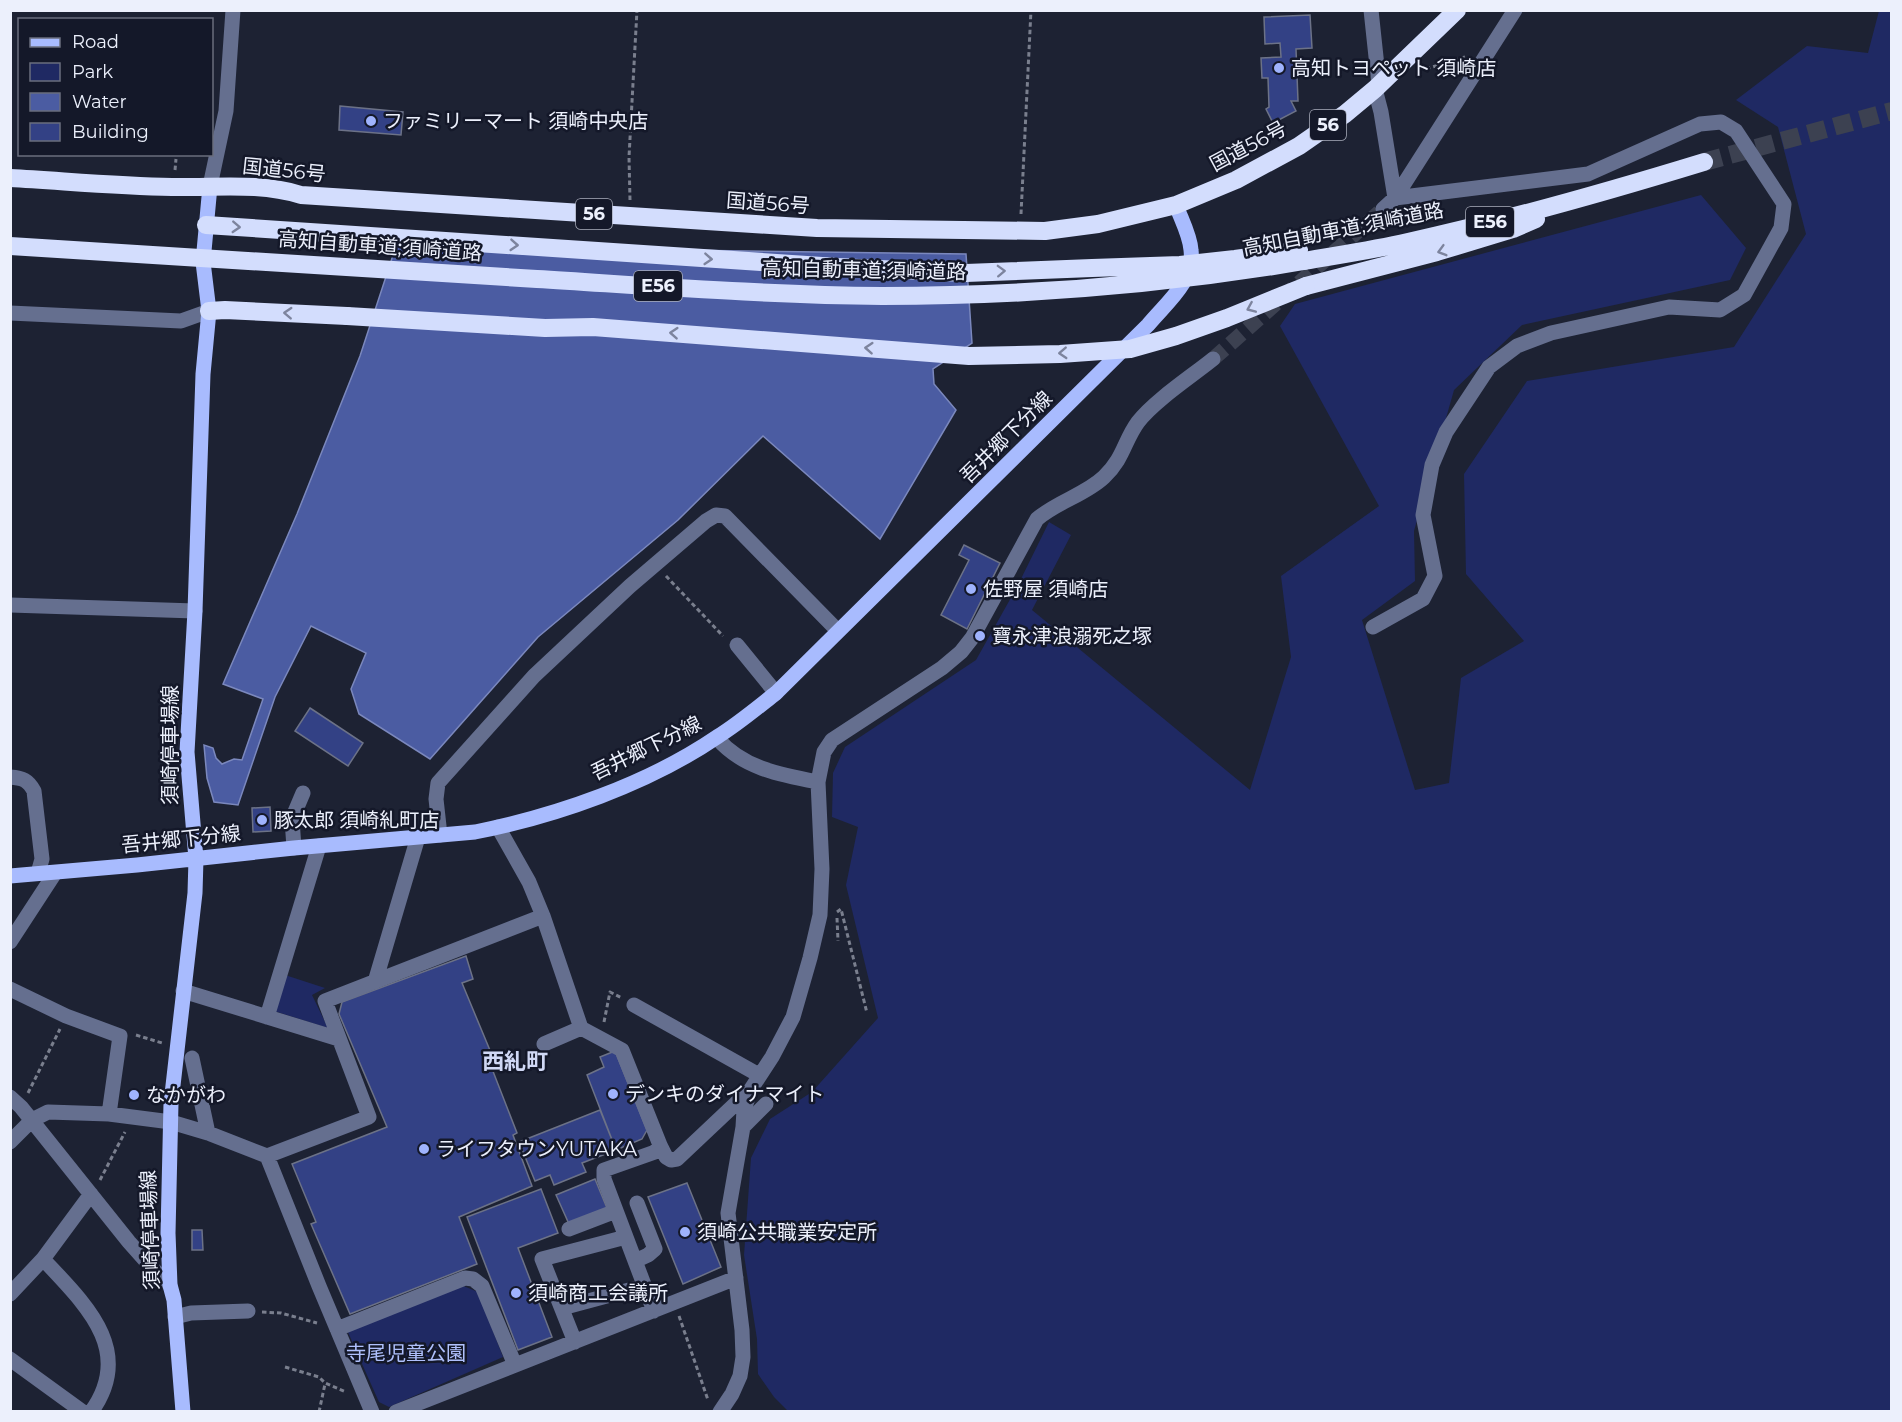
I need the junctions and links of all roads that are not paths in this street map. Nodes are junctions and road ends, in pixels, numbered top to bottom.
1 (233, 10) edge
2 (1371, 10) edge
3 (1457, 10) edge
4 (1515, 10) edge
5 (1377, 87) junction
6 (1704, 162) tunnel mouth
7 (10, 178) edge
8 (210, 186) junction
9 (1395, 198) junction
10 (1576, 201) junction
11 (1176, 205) junction
12 (1383, 209) tunnel mouth
13 (206, 225) junction
14 (10, 246) edge
15 (1301, 255) junction
16 (209, 312) junction
17 (10, 313) edge
18 (1213, 359) tunnel mouth
19 (10, 605) edge
20 (195, 611) junction
21 (1373, 627) dead end
22 (837, 630) junction
23 (737, 645) road end
24 (776, 693) junction
25 (717, 738) junction
26 (10, 777) edge
27 (818, 783) junction
28 (303, 793) dead end
29 (498, 827) junction
30 (440, 835) junction
31 (418, 837) junction
32 (319, 846) junction
33 (294, 848) junction
34 (196, 859) junction
35 (38, 873) junction
36 (55, 873) junction
37 (10, 876) edge
38 (543, 916) junction
39 (10, 942) edge
40 (375, 982) junction
41 (10, 989) edge
42 (183, 991) junction
43 (634, 1005) road end
44 (267, 1017) junction
45 (581, 1028) junction
46 (339, 1039) junction
47 (544, 1044) dead end
48 (192, 1058) dead end
49 (759, 1075) junction
50 (751, 1089) junction
51 (16, 1102) edge
52 (766, 1104) dead end
53 (109, 1114) junction
54 (32, 1120) junction
55 (171, 1122) junction
56 (743, 1127) junction
57 (208, 1133) junction
58 (10, 1142) edge
59 (660, 1145) junction
60 (267, 1156) junction
61 (91, 1194) junction
62 (637, 1203) dead end
63 (616, 1211) junction
64 (569, 1229) dead end
65 (626, 1237) junction
66 (43, 1259) junction
67 (635, 1261) junction
68 (736, 1278) junction
69 (170, 1285) junction
70 (644, 1286) junction
71 (10, 1294) edge
72 (562, 1308) junction
73 (249, 1311) road end
74 (654, 1311) junction
75 (175, 1317) junction
76 (337, 1329) junction
77 (575, 1342) junction
78 (10, 1359) edge
79 (515, 1365) junction
80 (83, 1412) edge
81 (91, 1412) edge
82 (183, 1412) edge
83 (372, 1412) edge
84 (396, 1412) edge
85 (720, 1412) edge

1 - 8 street
2 - 5 street
3 - 5 highway, 国道56号 / 56
4 - 9 street
5 - 9 street
5 - 11 highway, 国道56号 / 56
6 - 10 highway, 高知自動車道;須崎道路 / E56
7 - 8 highway, 国道56号 / 56
8 - 11 highway, 国道56号 / 56
8 - 13 main road, 須崎停車場線
9 - 12 street
9 - 21 street
10 - 15 highway, 高知自動車道;須崎道路 / E56
10 -> 16 highway, bridge
11 - 22 main road, 吾井郷下分線
13 -> 15 highway, bridge
13 - 16 main road, 須崎停車場線
14 - 15 highway, 高知自動車道;須崎道路 / E56, bridge
16 - 17 street
16 - 20 main road, 須崎停車場線
18 - 27 street
19 - 20 street
20 - 34 main road, 須崎停車場線
22 - 24 main road, 吾井郷下分線
22 - 30 street
23 - 24 street
24 - 25 main road, 吾井郷下分線
25 - 27 street
25 - 29 main road, 吾井郷下分線
26 - 35 street
27 - 49 street
28 - 33 street
29 - 30 main road, 吾井郷下分線
29 - 38 street
30 - 31 main road, 吾井郷下分線
31 - 32 main road, 吾井郷下分線
31 - 40 street
32 - 33 main road, 吾井郷下分線
32 - 44 street
33 - 34 main road, 吾井郷下分線
34 - 36 main road, 吾井郷下分線
34 - 42 main road, 須崎停車場線
35 - 36 main road, 吾井郷下分線
35 - 37 main road, 吾井郷下分線
36 - 39 street
38 - 40 street
38 - 45 street
40 - 46 street
41 - 53 street
42 - 44 street
42 - 55 main road, 須崎停車場線
43 - 49 street
44 - 46 street
45 - 47 street
45 - 59 street
46 - 60 street
48 - 57 street
49 - 50 street
50 - 56 street
50 - 59 street
51 - 54 street
52 - 56 street
53 - 54 street
53 - 55 street
54 - 58 street
54 - 61 street
55 - 57 street
55 - 69 main road, 須崎停車場線
56 - 68 street
57 - 60 street
59 - 63 street
60 - 76 street
61 - 66 street
61 - 69 street
62 - 67 street
63 - 64 street
63 - 65 street
65 - 67 street
65 - 72 street
66 - 71 street
66 - 81 street
67 - 70 street
68 - 74 street
68 - 85 street
69 - 75 main road, 須崎停車場線
70 - 72 street
70 - 74 street
72 - 77 street
73 - 75 street
74 - 77 street
75 - 82 main road, 須崎停車場線
76 - 79 street
76 - 83 street
77 - 79 street
78 - 80 street
79 - 84 street

